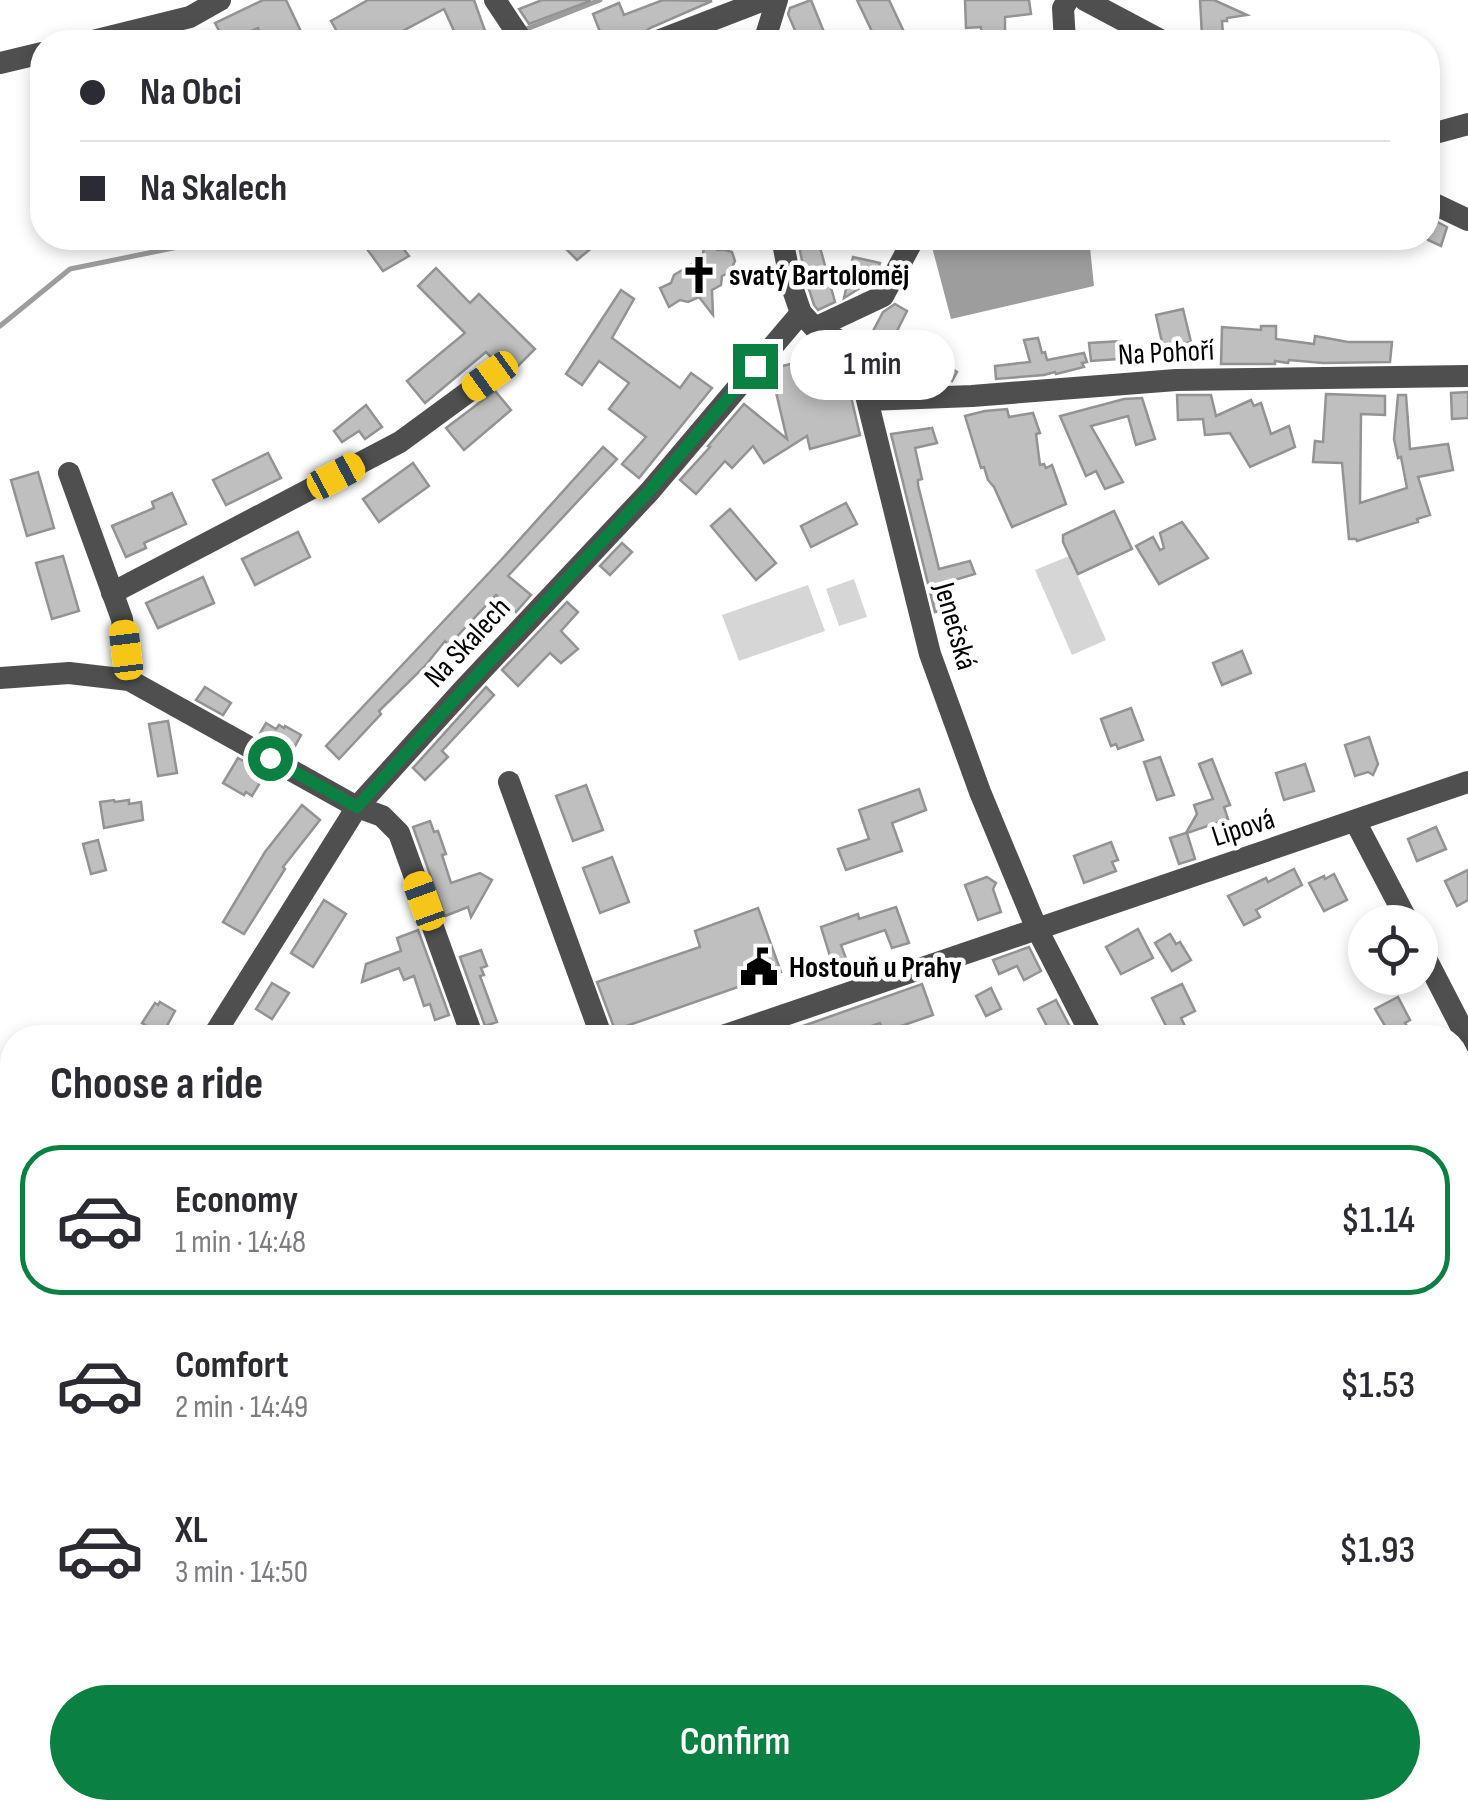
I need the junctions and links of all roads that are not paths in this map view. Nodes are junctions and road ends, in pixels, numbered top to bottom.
1 (220, 0) edge
2 (494, 0) edge
3 (764, 0) edge
4 (777, 0) edge
5 (1068, 0) edge
6 (1085, 0) edge
7 (138, 30) edge
8 (514, 30) edge
9 (685, 30) edge
10 (768, 30) edge
11 (1065, 30) edge
12 (1141, 30) edge
13 (30, 56) edge
14 (0, 63) edge
15 (1468, 124) edge
16 (1440, 132) edge
17 (1440, 206) edge
18 (1468, 220) edge
19 (784, 250) edge
20 (908, 250) edge
21 (808, 320) junction
22 (490, 376) dead end
23 (1468, 376) edge
24 (868, 400) junction
25 (69, 473) dead end
26 (112, 593) junction
27 (0, 678) edge
28 (129, 680) junction
29 (509, 782) dead end
30 (1468, 782) edge
31 (357, 807) junction
32 (1356, 821) junction
33 (1399, 905) edge
34 (1036, 927) junction
35 (1438, 982) edge
36 (220, 1025) edge
37 (468, 1025) edge
38 (597, 1025) edge
39 (754, 1025) edge
40 (1086, 1025) edge
41 (1460, 1025) edge

1 - 7 street
2 - 8 street
3 - 9 street
4 - 10 street
5 - 11 street
6 - 12 street
13 - 14 street
15 - 16 street
17 - 18 street
19 - 21 street
20 - 21 street
21 - 24 street, Jenečská
21 - 31 street, Na Skalech
22 - 26 street
23 - 24 street, Na Pohoří
24 - 34 street, Jenečská
25 - 26 street
26 - 28 street
27 - 28 street
28 - 31 street
29 - 38 street
30 - 32 street, Lipová
31 - 36 street, Na Skalech
31 - 37 street
32 - 33 street
32 - 34 street, Lipová
34 - 39 street, Lipová
34 - 40 street, Jenečská
35 - 41 street

